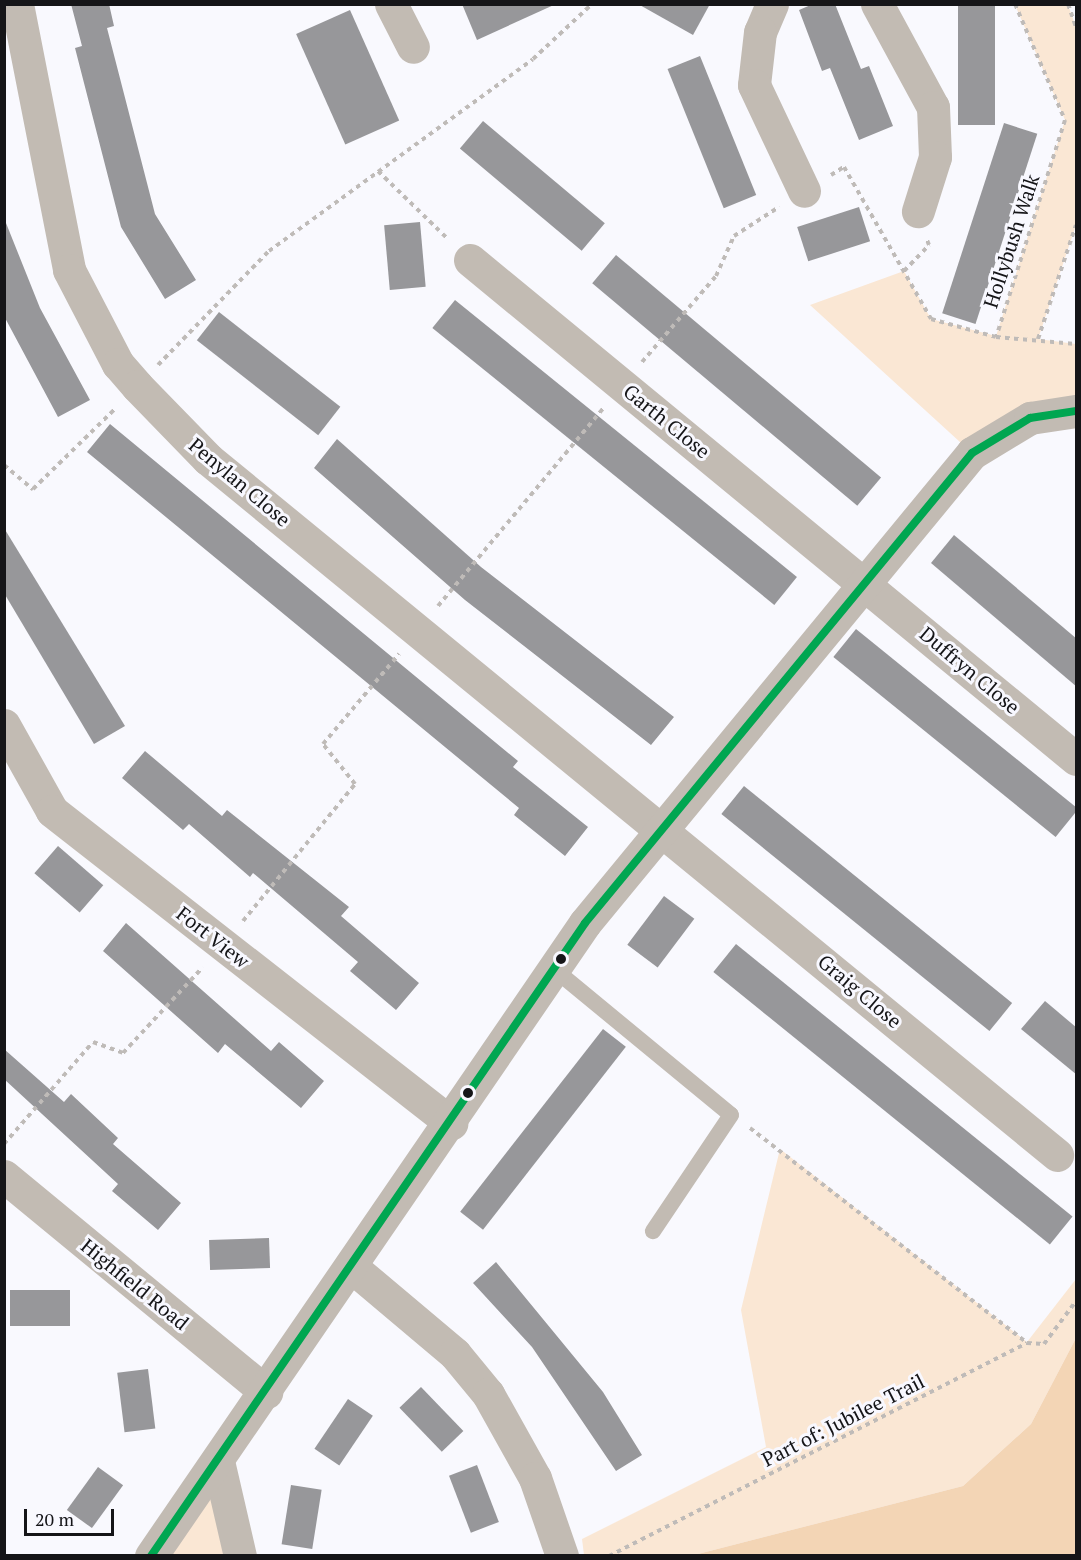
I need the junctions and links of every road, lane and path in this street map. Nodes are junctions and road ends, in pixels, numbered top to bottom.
1 (17, 4) edge
2 (391, 4) edge
3 (592, 4) edge
4 (772, 4) edge
5 (877, 4) edge
6 (1015, 4) edge
7 (1068, 4) edge
8 (1077, 27) edge
9 (413, 47) dead end
10 (378, 171) junction
11 (804, 191) junction
12 (918, 211) dead end
13 (1077, 225) edge
14 (1075, 235) edge
15 (470, 260) joint
16 (996, 337) junction
17 (1038, 339) junction
18 (1077, 344) edge
19 (623, 385) junction
20 (137, 386) junction
21 (1077, 411) edge
22 (4, 465) edge
23 (864, 582) junction
24 (419, 629) junction
25 (4, 725) edge
26 (1077, 759) edge
27 (663, 827) junction
28 (224, 945) junction
29 (554, 969) junction
30 (731, 1115) junction
31 (451, 1123) junction
32 (4, 1144) edge
33 (1057, 1155) dead end
34 (10, 1192) edge
35 (652, 1232) dead end
36 (352, 1268) junction
37 (1077, 1301) edge
38 (1027, 1343) junction
39 (266, 1392) junction
40 (218, 1461) junction
41 (151, 1556) edge
42 (240, 1556) edge
43 (562, 1556) edge
44 (609, 1556) edge

1 - 20 street, Penylan Close
2 - 9 street
3 - 10 path
4 - 11 street
5 - 12 street
6 - 16 path, Hollybush Walk
7 - 8 path
10 - 15 path
10 - 20 path
11 - 16 path
11 - 19 path
13 - 14 path
14 - 17 path
15 - 19 street, Garth Close
16 - 17 path, Hollybush Walk
17 - 18 path, Hollybush Walk
19 - 23 street, Garth Close
19 - 24 path
20 - 22 path
20 - 24 street, Penylan Close
21 - 23 street
23 - 26 street, Duffryn Close
23 - 27 street
24 - 27 street, Penylan Close
24 - 28 path
25 - 28 street, Fort View
27 - 29 street
27 - 33 street, Graig Close
28 - 31 street, Fort View
28 - 32 path
29 - 30 lane
29 - 31 street
30 - 35 lane
30 - 38 path
31 - 36 street
34 - 39 street, Highfield Road
36 - 39 street
36 - 43 street
37 - 38 path, Part of: Jubilee Trail
38 - 44 path, Part of: Jubilee Trail
39 - 40 street
40 - 41 street
40 - 42 street

